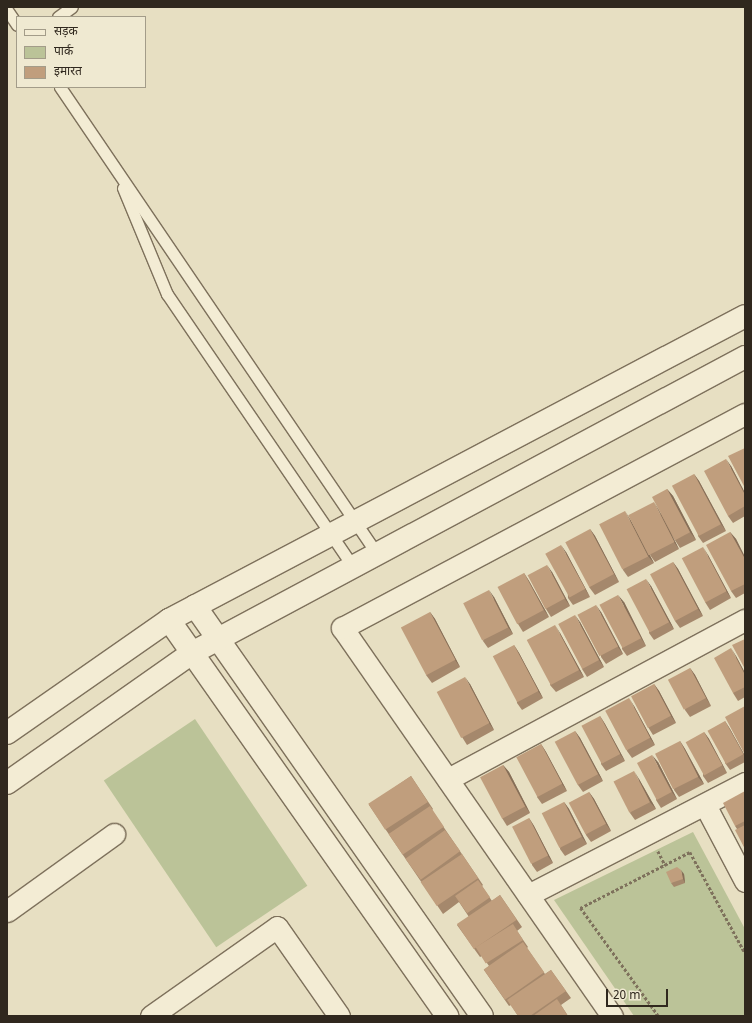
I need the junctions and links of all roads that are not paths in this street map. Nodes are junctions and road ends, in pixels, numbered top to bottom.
1 (72, 7) edge
2 (7, 10) edge
3 (59, 16) edge
4 (16, 24) edge
5 (61, 88) edge
6 (114, 167) junction
7 (745, 316) edge
8 (745, 357) edge
9 (745, 414) edge
10 (355, 520) junction
11 (330, 534) junction
12 (377, 554) junction
13 (353, 567) junction
14 (195, 606) junction
15 (169, 620) junction
16 (745, 620) edge
17 (218, 639) junction
18 (192, 653) junction
19 (7, 732) edge
20 (448, 779) junction
21 (7, 782) edge
22 (745, 783) edge
23 (705, 804) junction
24 (114, 834) dead end
25 (745, 881) edge
26 (528, 895) junction
27 (7, 911) edge
28 (332, 1013) edge
29 (151, 1016) edge
30 (447, 1016) edge
31 (482, 1016) edge
32 (612, 1016) edge

1 - 3 lane
2 - 4 lane
5 - 6 lane
6 - 10 lane
6 - 11 lane
7 - 10 street
8 - 12 street
9 - 20 street
10 - 11 street
10 - 12 lane
11 - 13 lane
11 - 14 street
12 - 13 street
13 - 17 street
14 - 15 street
14 - 17 street
15 - 18 street
15 - 19 street
16 - 20 street
17 - 18 street
17 - 31 street
18 - 21 street
18 - 30 street
20 - 26 street
22 - 23 street
23 - 25 street
23 - 26 street
24 - 27 street
26 - 32 street
28 - 29 street

